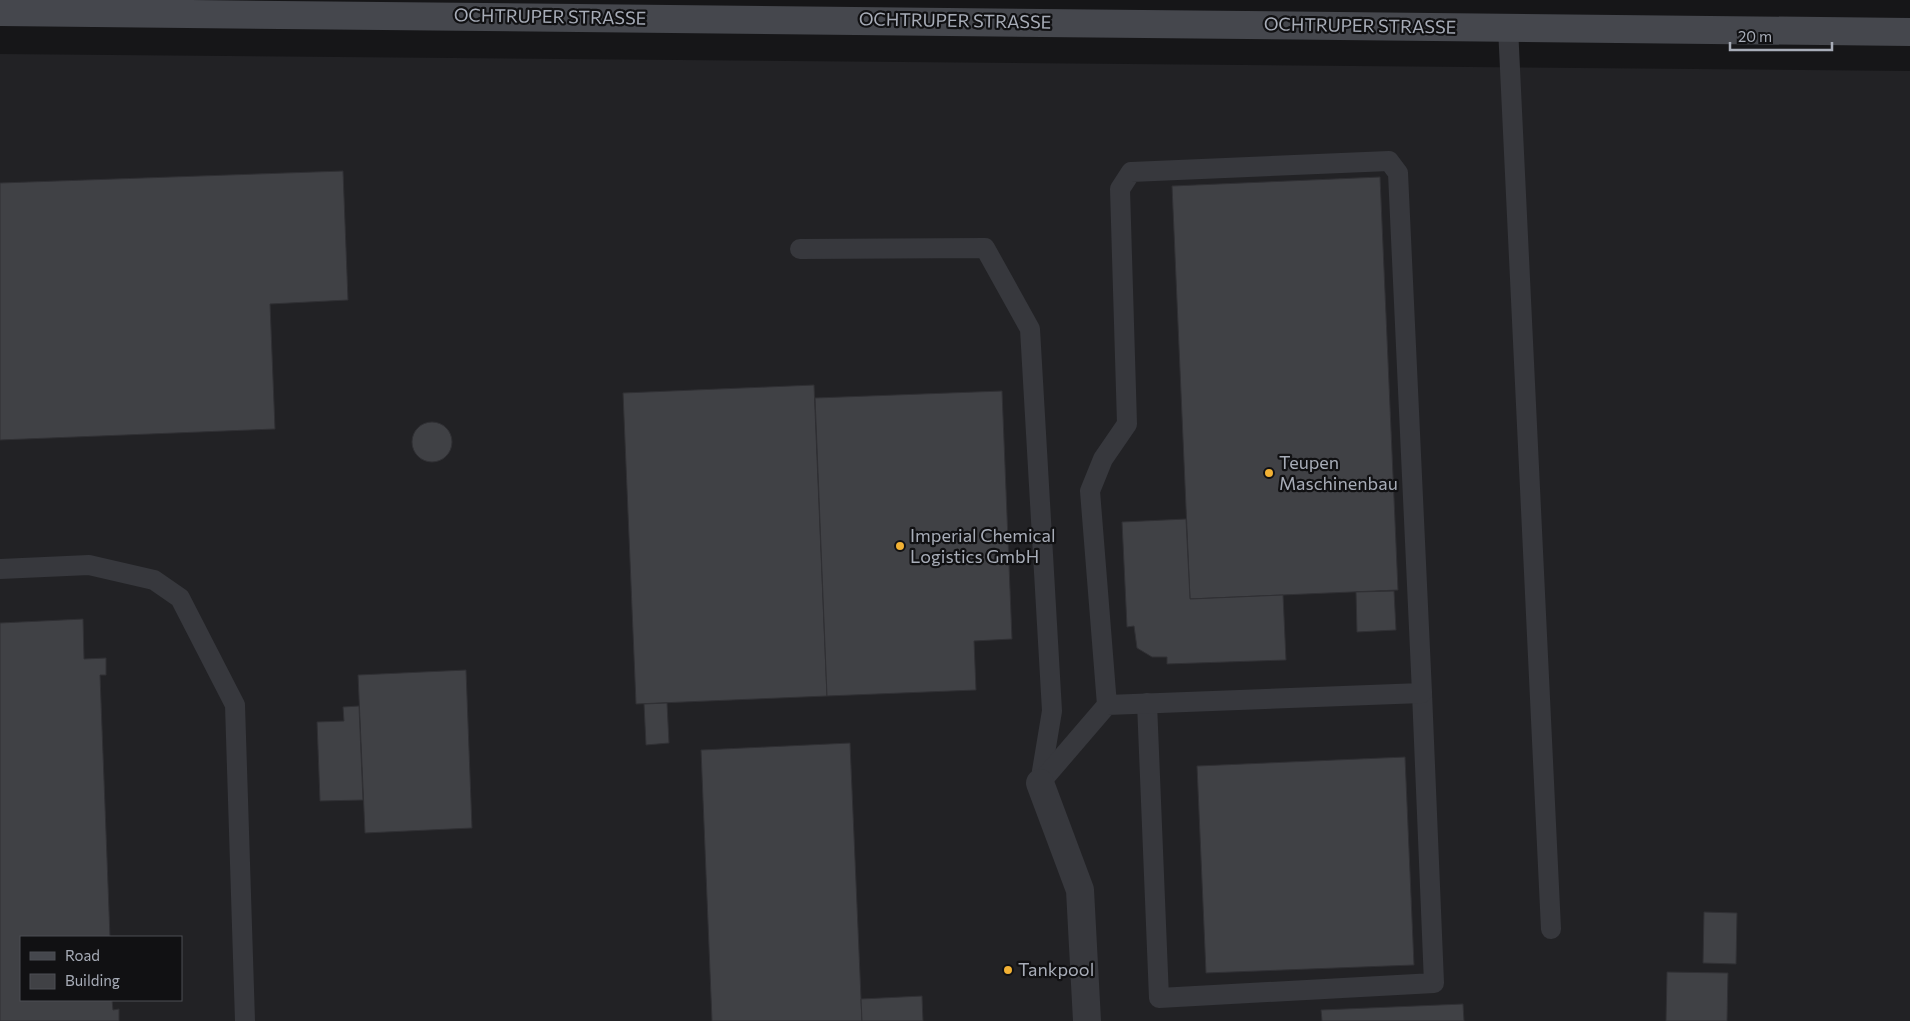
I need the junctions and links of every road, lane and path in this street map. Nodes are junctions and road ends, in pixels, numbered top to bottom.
1 (0, 12) edge
2 (1508, 27) junction
3 (1910, 32) edge
4 (800, 249) dead end
5 (0, 569) edge
6 (1422, 693) junction
7 (1147, 703) junction
8 (1106, 705) junction
9 (1040, 783) junction
10 (1551, 929) dead end
11 (245, 1021) edge
12 (1087, 1021) edge

1 - 2 main road, OCHTRUPER STRASSE
2 - 3 main road, OCHTRUPER STRASSE
2 - 10 lane
4 - 9 lane
5 - 11 lane
6 - 7 lane
6 - 7 lane
6 - 8 lane
7 - 8 lane
8 - 9 lane
9 - 12 street

